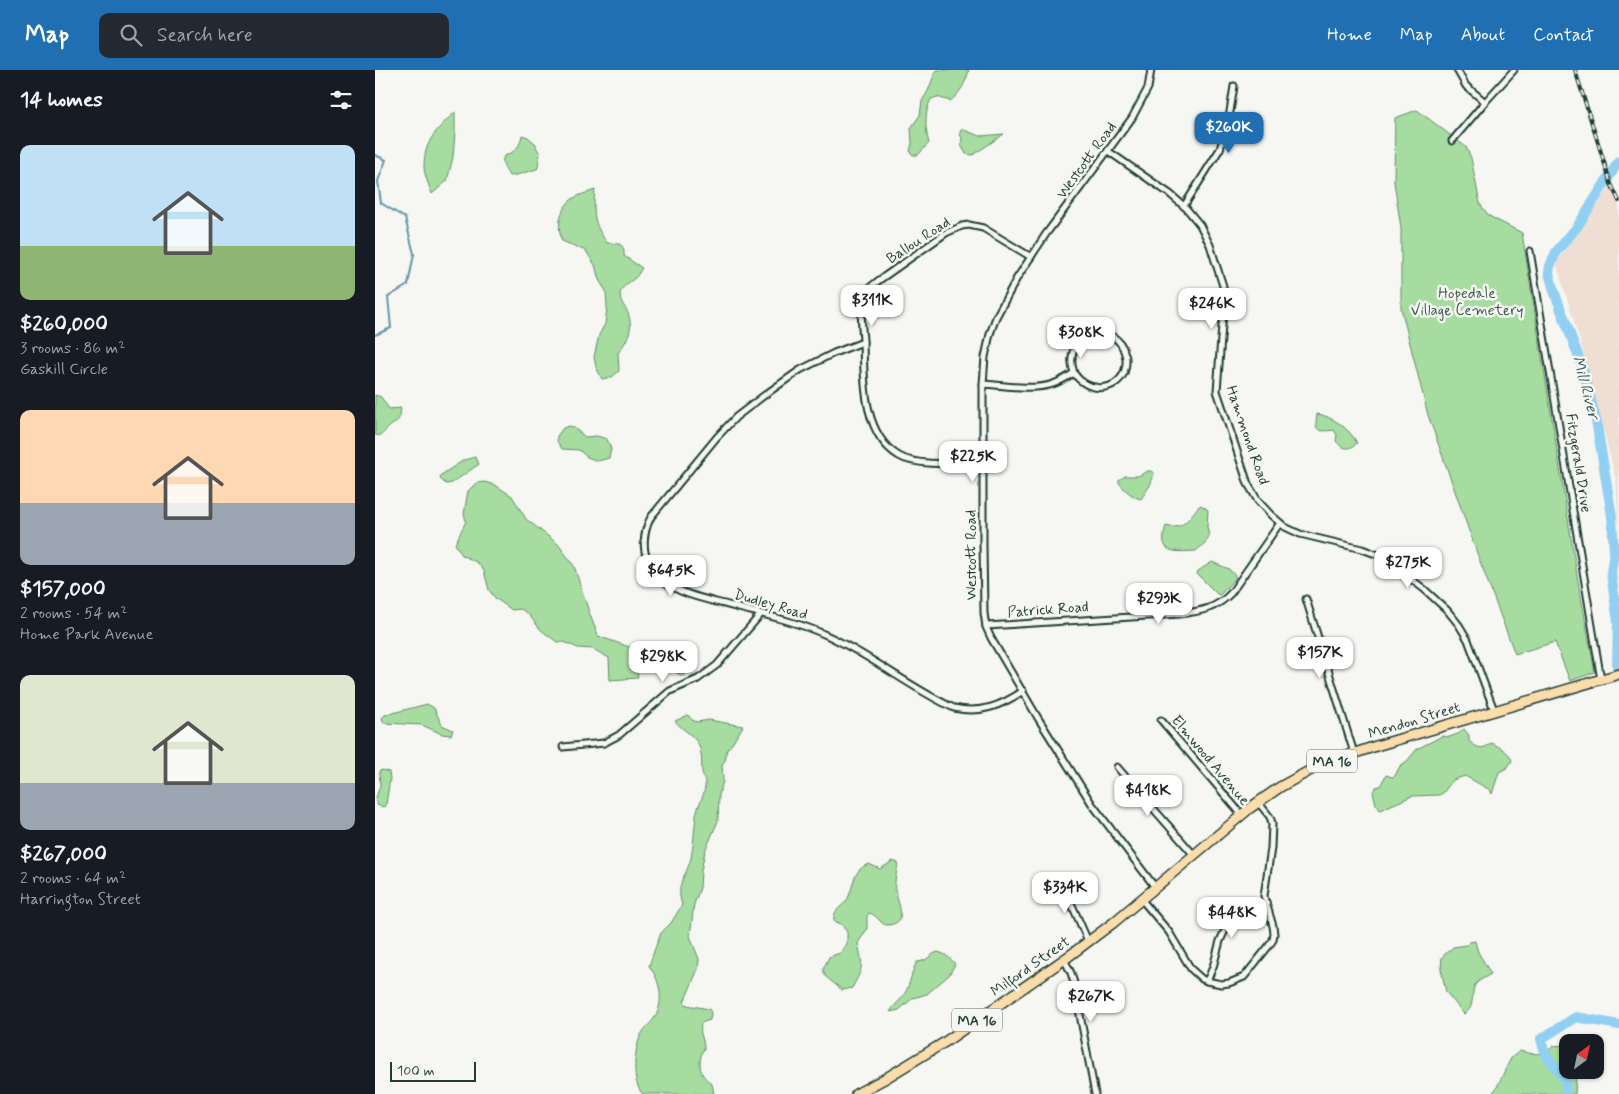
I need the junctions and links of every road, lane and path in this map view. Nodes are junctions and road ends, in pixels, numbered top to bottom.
1 (1151, 70) edge
2 (1457, 70) edge
3 (1514, 70) edge
4 (1234, 86) dead end
5 (1485, 102) junction
6 (1452, 141) dead end
7 (1108, 151) junction
8 (1184, 206) junction
9 (1530, 251) dead end
10 (1031, 257) junction
11 (863, 342) junction
12 (1074, 372) junction
13 (983, 384) junction
14 (983, 463) junction
15 (1280, 523) junction
16 (1306, 599) dead end
17 (761, 614) junction
18 (986, 626) junction
19 (1619, 674) edge
20 (1601, 680) junction
21 (1023, 692) junction
22 (1494, 710) junction
23 (1161, 720) dead end
24 (563, 747) dead end
25 (1354, 753) junction
26 (1117, 767) dead end
27 (1258, 802) junction
28 (1242, 815) junction
29 (1194, 855) junction
30 (1063, 878) dead end
31 (1155, 888) junction
32 (1141, 899) junction
33 (1266, 902) junction
34 (1091, 940) junction
35 (1064, 959) junction
36 (1207, 981) junction
37 (856, 1094) edge
38 (1095, 1094) edge

1 - 7 street, Westcott Road
2 - 5 street
3 - 5 street
4 - 8 street
5 - 6 street
7 - 8 street, Hammond Road
7 - 10 street, Westcott Road
8 - 15 street, Hammond Road
9 - 20 street, Fitzgerald Drive
10 - 11 street, Ballou Road
10 - 13 street, Westcott Road
11 - 14 street, Ballou Road
11 - 17 street, Dudley Road
12 - 12 street
12 - 13 street
13 - 14 street, Westcott Road
14 - 18 street, Westcott Road
15 - 18 street, Patrick Road
15 - 22 street, Hammond Road
16 - 25 street
17 - 21 street, Dudley Road
17 - 24 street
18 - 21 street, Westcott Road
19 - 20 main road, Mendon Street / MA 16
20 - 22 main road, Mendon Street / MA 16
21 - 31 street, Westcott Road
22 - 25 main road, Mendon Street / MA 16
23 - 28 street, Elmwood Avenue
25 - 27 main road, Mendon Street / MA 16
26 - 29 street
27 - 28 main road, Mendon Street / MA 16
27 - 33 street
28 - 29 main road, Mendon Street / MA 16
29 - 31 main road, Mendon Street / MA 16
30 - 34 street
31 - 32 main road, Mendon Street / MA 16
32 - 34 main road, Mendon Street / MA 16
32 - 36 street
33 - 36 street
33 - 36 street
34 - 35 main road, Milford Street / MA 16
35 - 37 main road, Milford Street / MA 16
35 - 38 street

